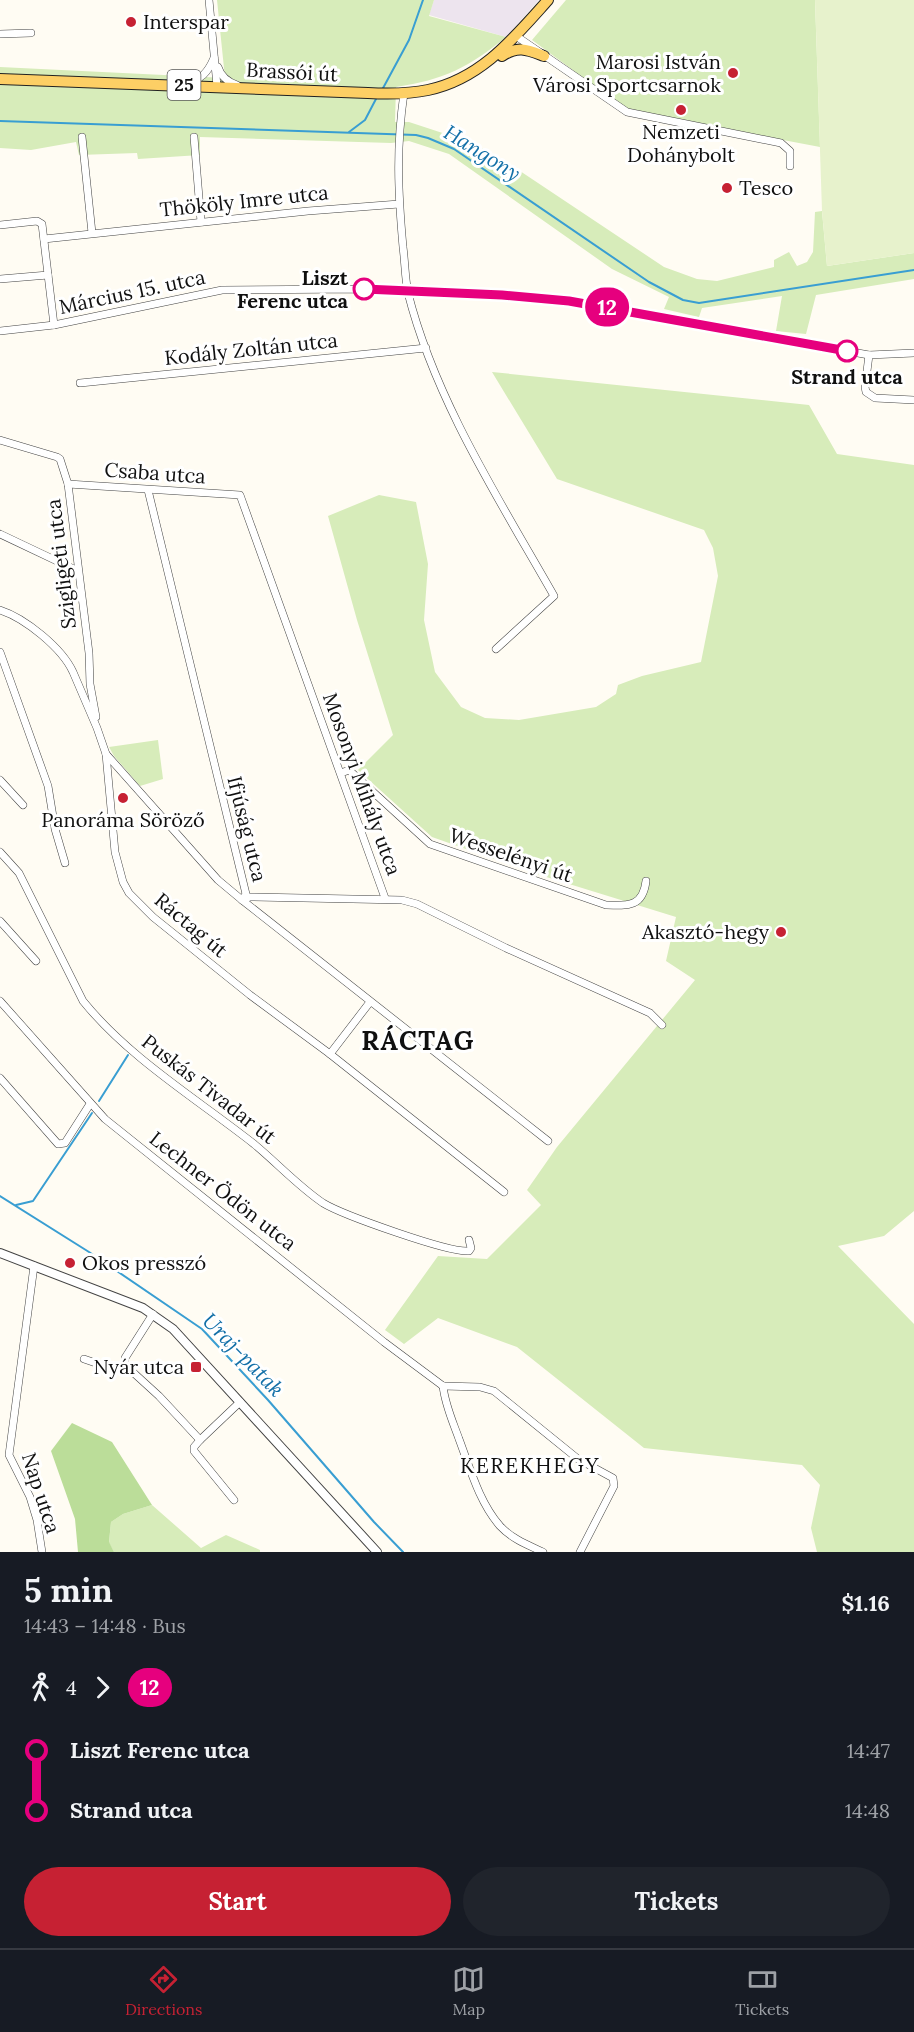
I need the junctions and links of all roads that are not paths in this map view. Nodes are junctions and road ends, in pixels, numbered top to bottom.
1 (209, 0) edge
2 (548, 0) edge
3 (31, 33) dead end
4 (0, 34) edge
5 (516, 36) junction
6 (214, 56) junction
7 (544, 56) junction
8 (481, 67) junction
9 (0, 79) edge
10 (151, 84) junction
11 (217, 86) junction
12 (244, 87) junction
13 (404, 93) junction
14 (82, 137) dead end
15 (194, 137) dead end
16 (790, 166) dead end
17 (399, 204) junction
18 (201, 222) junction
19 (0, 225) edge
20 (92, 233) junction
21 (44, 239) junction
22 (48, 275) junction
23 (0, 279) edge
24 (408, 291) junction
25 (54, 325) junction
26 (0, 331) edge
27 (426, 348) junction
28 (914, 354) edge
29 (869, 356) junction
30 (80, 383) dead end
31 (914, 400) edge
32 (0, 440) edge
33 (68, 484) junction
34 (148, 490) junction
35 (240, 495) joint
36 (0, 534) edge
37 (78, 571) junction
38 (0, 610) edge
39 (496, 649) dead end
40 (0, 652) edge
41 (98, 728) junction
42 (106, 754) junction
43 (341, 773) junction
44 (0, 780) edge
45 (22, 805) dead end
46 (0, 852) edge
47 (65, 864) dead end
48 (646, 881) dead end
49 (385, 898) junction
50 (243, 900) junction
51 (0, 921) edge
52 (36, 961) dead end
53 (0, 1001) edge
54 (370, 1002) junction
55 (662, 1025) dead end
56 (330, 1054) junction
57 (0, 1078) edge
58 (90, 1104) junction
59 (548, 1141) dead end
60 (504, 1192) dead end
61 (469, 1240) dead end
62 (0, 1253) edge
63 (34, 1266) junction
64 (153, 1314) junction
65 (84, 1359) dead end
66 (125, 1365) junction
67 (444, 1386) junction
68 (240, 1402) junction
69 (200, 1440) junction
70 (234, 1500) dead end
71 (42, 1552) edge
72 (377, 1552) edge
73 (543, 1552) edge
74 (580, 1552) edge

1 - 6 street
2 - 5 main road, Brassói út / 25
3 - 4 street
5 - 7 street
5 - 8 main road, Brassói út / 25
6 - 10 street
6 - 11 street
6 - 12 street
7 - 8 main road
7 - 16 street
8 - 13 main road, Brassói út / 25
9 - 10 main road, Brassói út / 25
10 - 11 main road, Brassói út / 25
11 - 12 main road, Brassói út / 25
12 - 13 main road, Brassói út / 25
13 - 17 street
14 - 20 street
15 - 18 street
17 - 18 street, Thököly Imre utca
17 - 24 street
18 - 20 street, Thököly Imre utca
19 - 21 street
20 - 21 street, Thököly Imre utca
21 - 22 street
22 - 23 street
22 - 25 street
24 - 25 street, Március 15. utca
24 - 27 street
24 - 29 street, Március 15. utca
25 - 26 street, Március 15. utca
27 - 30 street, Kodály Zoltán utca
27 - 39 street
28 - 29 street, Március 15. utca
29 - 31 street
32 - 33 street, Szigligeti utca
33 - 34 street, Csaba utca
33 - 37 street, Szigligeti utca
34 - 35 street, Csaba utca
34 - 50 street, Ifjúság utca
35 - 43 street, Mosonyi Mihály utca
36 - 37 street
37 - 41 street, Szigligeti utca
38 - 41 street
40 - 47 street
41 - 42 street
42 - 50 street
42 - 56 street, Ráctag út
43 - 48 street, Wesselényi út
43 - 49 street, Mosonyi Mihály utca
44 - 45 street
46 - 61 street, Puskás Tivadar út
49 - 50 street
49 - 55 street, Mosonyi Mihály utca
50 - 54 street, Ifjúság utca
51 - 52 street
53 - 58 street, Lechner Ödön utca
54 - 56 street
54 - 59 street, Ifjúság utca
56 - 60 street, Ráctag út
57 - 58 street
58 - 67 street, Lechner Ödön utca
62 - 63 street
63 - 64 street
63 - 71 street, Nap utca
64 - 66 street
64 - 68 street
65 - 66 street
66 - 69 street
67 - 73 street
67 - 74 street
68 - 69 street
68 - 72 street
69 - 70 street

